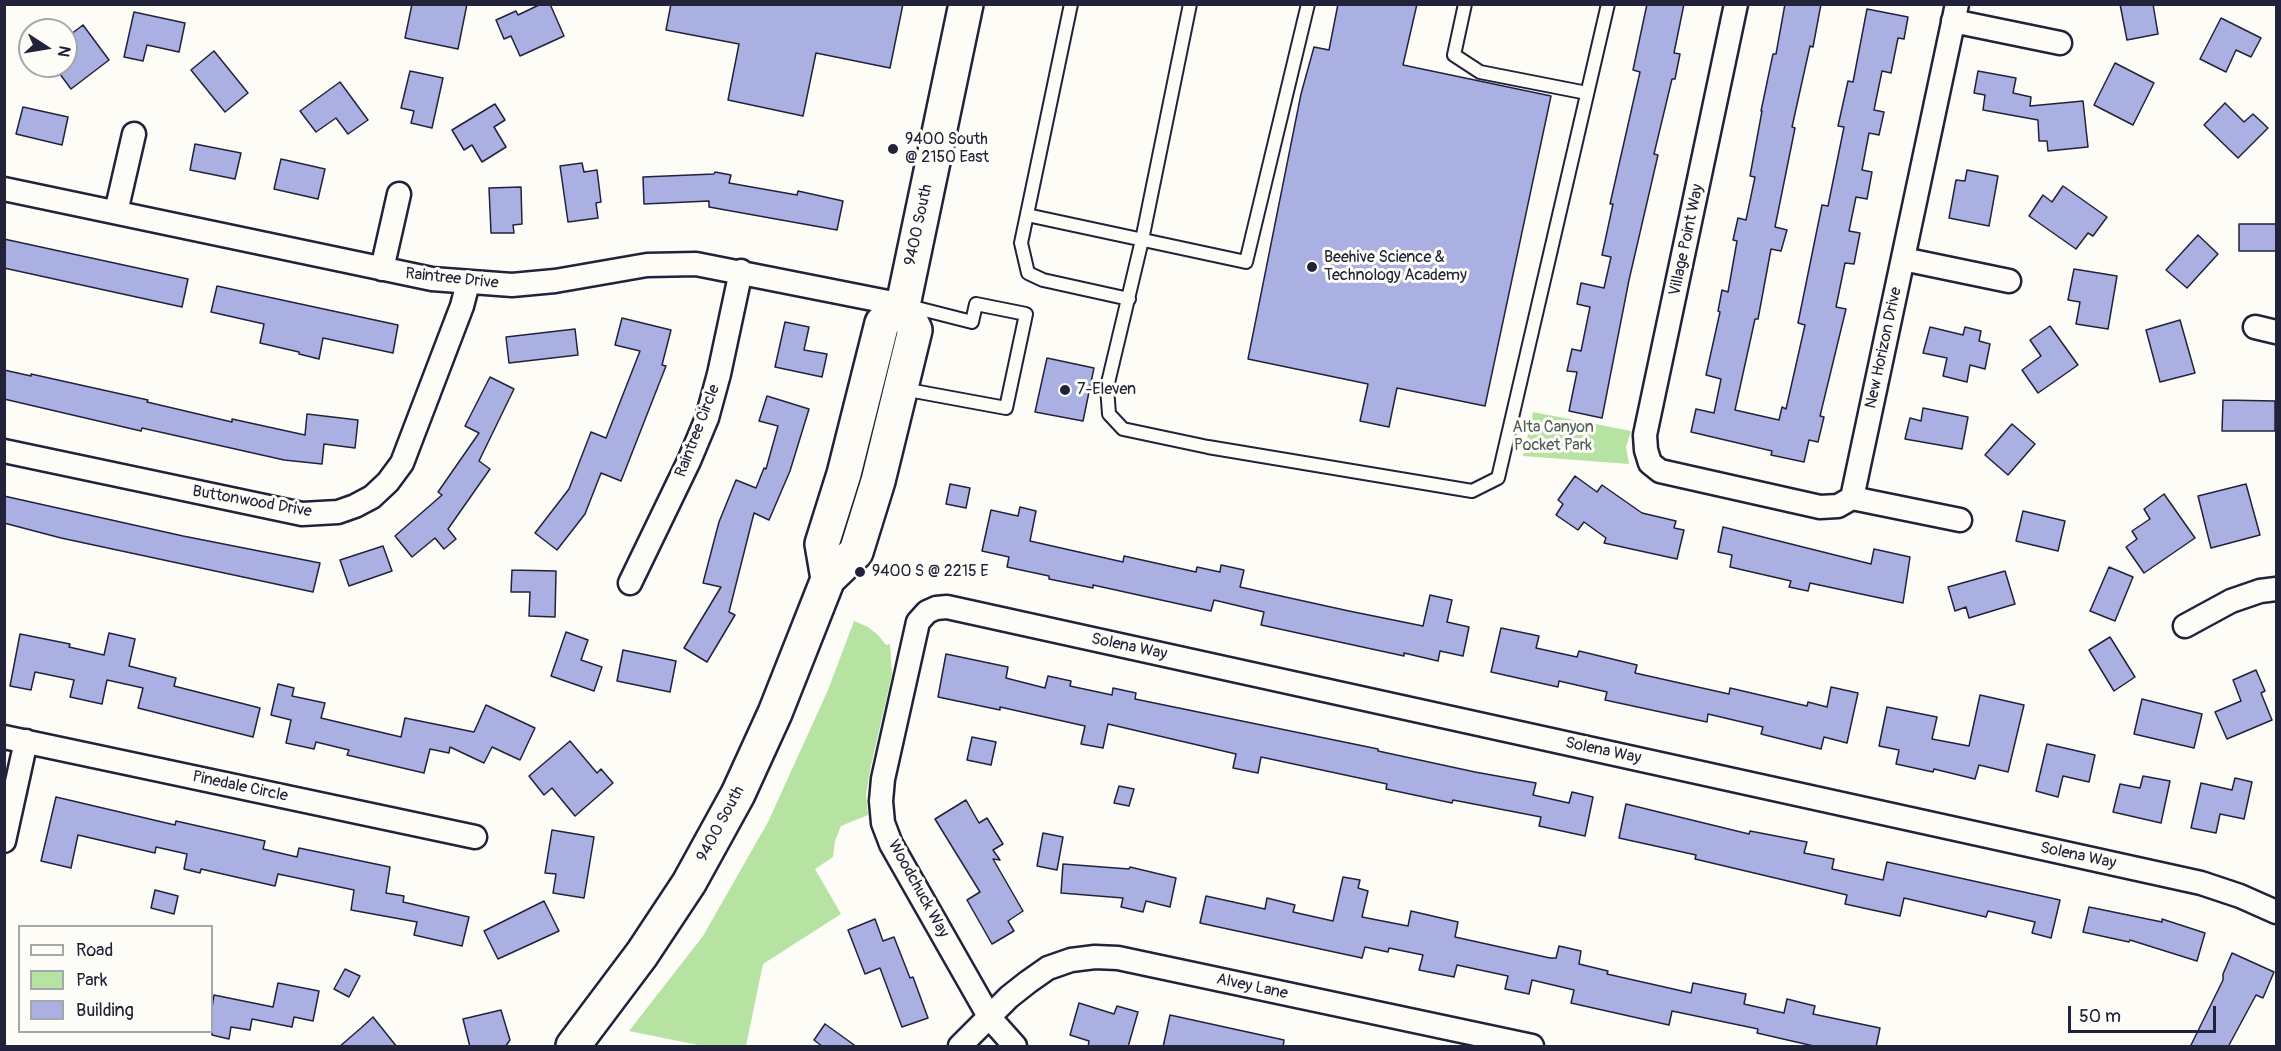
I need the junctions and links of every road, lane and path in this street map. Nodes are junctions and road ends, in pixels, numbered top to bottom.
1 (966, 4) edge
2 (1071, 4) edge
3 (1190, 4) edge
4 (1308, 4) edge
5 (1465, 4) edge
6 (1608, 4) edge
7 (1736, 4) edge
8 (1955, 13) edge
9 (2060, 43) dead end
10 (1587, 93) junction
11 (134, 134) dead end
12 (4, 189) edge
13 (399, 194) dead end
14 (116, 212) junction
15 (1027, 215) junction
16 (1142, 240) junction
17 (1903, 259) junction
18 (382, 270) junction
19 (741, 271) junction
20 (2009, 281) dead end
21 (468, 283) junction
22 (1129, 299) junction
23 (903, 305) junction
24 (902, 389) junction
25 (4, 451) edge
26 (1851, 498) junction
27 (1960, 520) dead end
28 (828, 579) junction
29 (630, 583) dead end
30 (2277, 589) edge
31 (927, 612) joint
32 (2185, 626) dead end
33 (15, 739) edge
34 (476, 837) dead end
35 (4, 842) edge
36 (2277, 912) edge
37 (990, 1018) junction
38 (577, 1045) edge
39 (960, 1047) edge
40 (1015, 1047) edge
41 (1532, 1047) edge

1 - 23 main road, 9400 South
2 - 15 lane
3 - 16 lane
4 - 16 lane
5 - 10 lane
6 - 10 lane
7 - 26 street, Village Point Way
8 - 9 street
8 - 17 street, New Horizon Drive
10 - 22 lane
11 - 14 street
12 - 14 street, Raintree Drive
13 - 18 street
14 - 18 street, Raintree Drive
15 - 16 lane
15 - 22 lane
16 - 22 lane
17 - 20 street
17 - 26 street, New Horizon Drive
18 - 21 street, Raintree Drive
19 - 21 street, Raintree Drive
19 - 23 street, Raintree Drive
19 - 29 street, Raintree Circle
21 - 25 street, Buttonwood Drive
23 - 24 main road, 9400 South
23 - 24 lane
23 - 28 main road
24 - 28 main road, 9400 South
26 - 27 street
28 - 38 main road, 9400 South
30 - 32 street
31 - 36 street, Solena Way
31 - 37 street, Woodchuck Way
33 - 34 street, Pinedale Circle
33 - 35 street
37 - 39 street, Alvey Lane
37 - 40 street, Woodchuck Way
37 - 41 street, Alvey Lane

